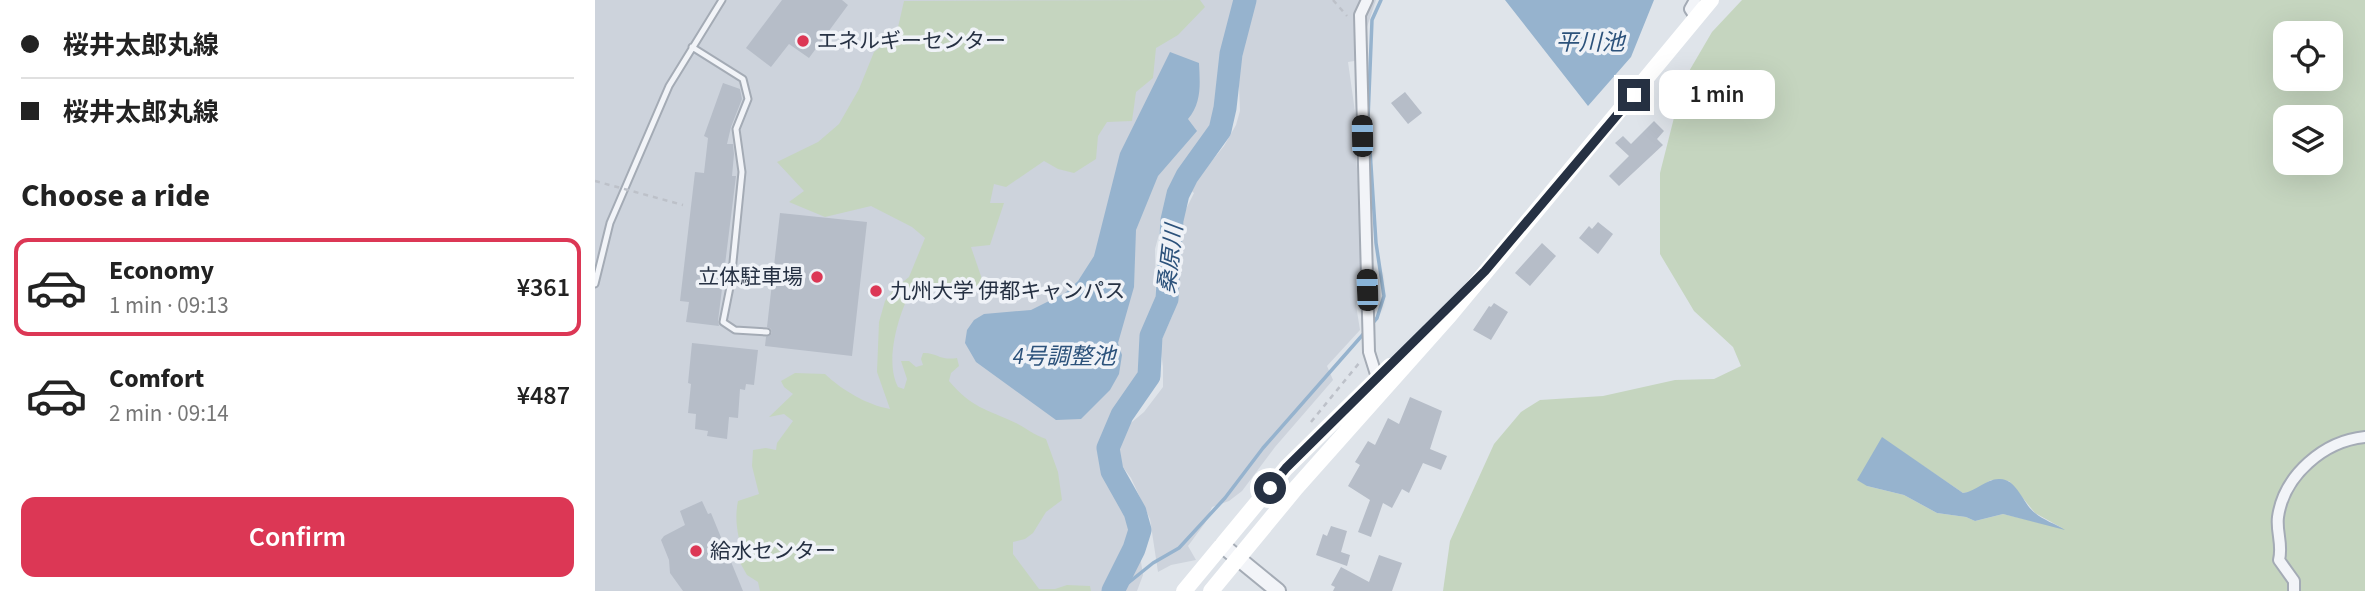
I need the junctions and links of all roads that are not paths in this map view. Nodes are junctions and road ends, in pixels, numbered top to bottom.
1 (722, 0) edge
2 (1367, 0) edge
3 (1695, 0) edge
4 (1711, 0) edge
5 (1696, 18) junction
6 (692, 47) junction
7 (595, 247) edge
8 (604, 249) junction
9 (595, 284) edge
10 (767, 332) dead end
11 (1379, 385) junction
12 (2365, 437) edge
13 (1223, 546) junction
14 (1238, 559) junction
15 (1184, 591) edge
16 (1211, 591) edge
17 (1278, 591) edge
18 (2294, 591) edge

1 - 6 lane
2 - 11 street
3 - 5 street
4 - 5 main road
5 - 11 main road
6 - 8 lane
6 - 10 lane
7 - 8 lane
8 - 9 lane
11 - 13 main road
11 - 14 main road
12 - 18 street
13 - 14 street
13 - 15 main road
14 - 16 main road
14 - 17 street

